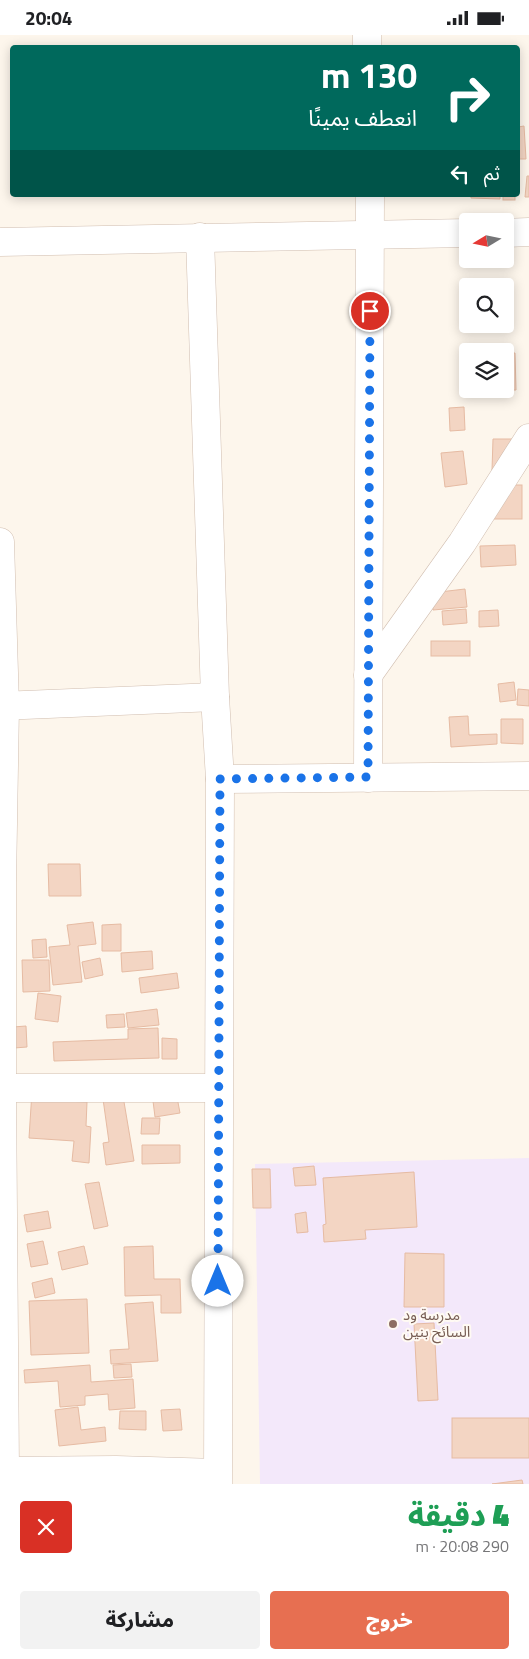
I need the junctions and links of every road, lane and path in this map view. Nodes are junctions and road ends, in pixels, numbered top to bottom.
1 (370, 197) edge
2 (529, 232) edge
3 (459, 233) edge
4 (514, 233) edge
5 (371, 235) junction
6 (200, 237) junction
7 (0, 242) edge
8 (529, 438) edge
9 (0, 542) edge
10 (368, 675) junction
11 (215, 697) junction
12 (2, 706) edge
13 (529, 776) edge
14 (368, 777) junction
15 (220, 779) junction
16 (1, 1088) edge
17 (218, 1089) junction
18 (2, 1471) edge
19 (218, 1478) edge

1 - 5 street
2 - 4 street
3 - 5 street
5 - 6 street
5 - 10 street
6 - 7 street
6 - 11 street
8 - 10 street
9 - 12 street
10 - 14 street
11 - 12 street
11 - 15 street
12 - 16 street
13 - 14 street
14 - 15 street
15 - 17 street
16 - 17 street
16 - 18 street
17 - 19 street
18 - 19 street

